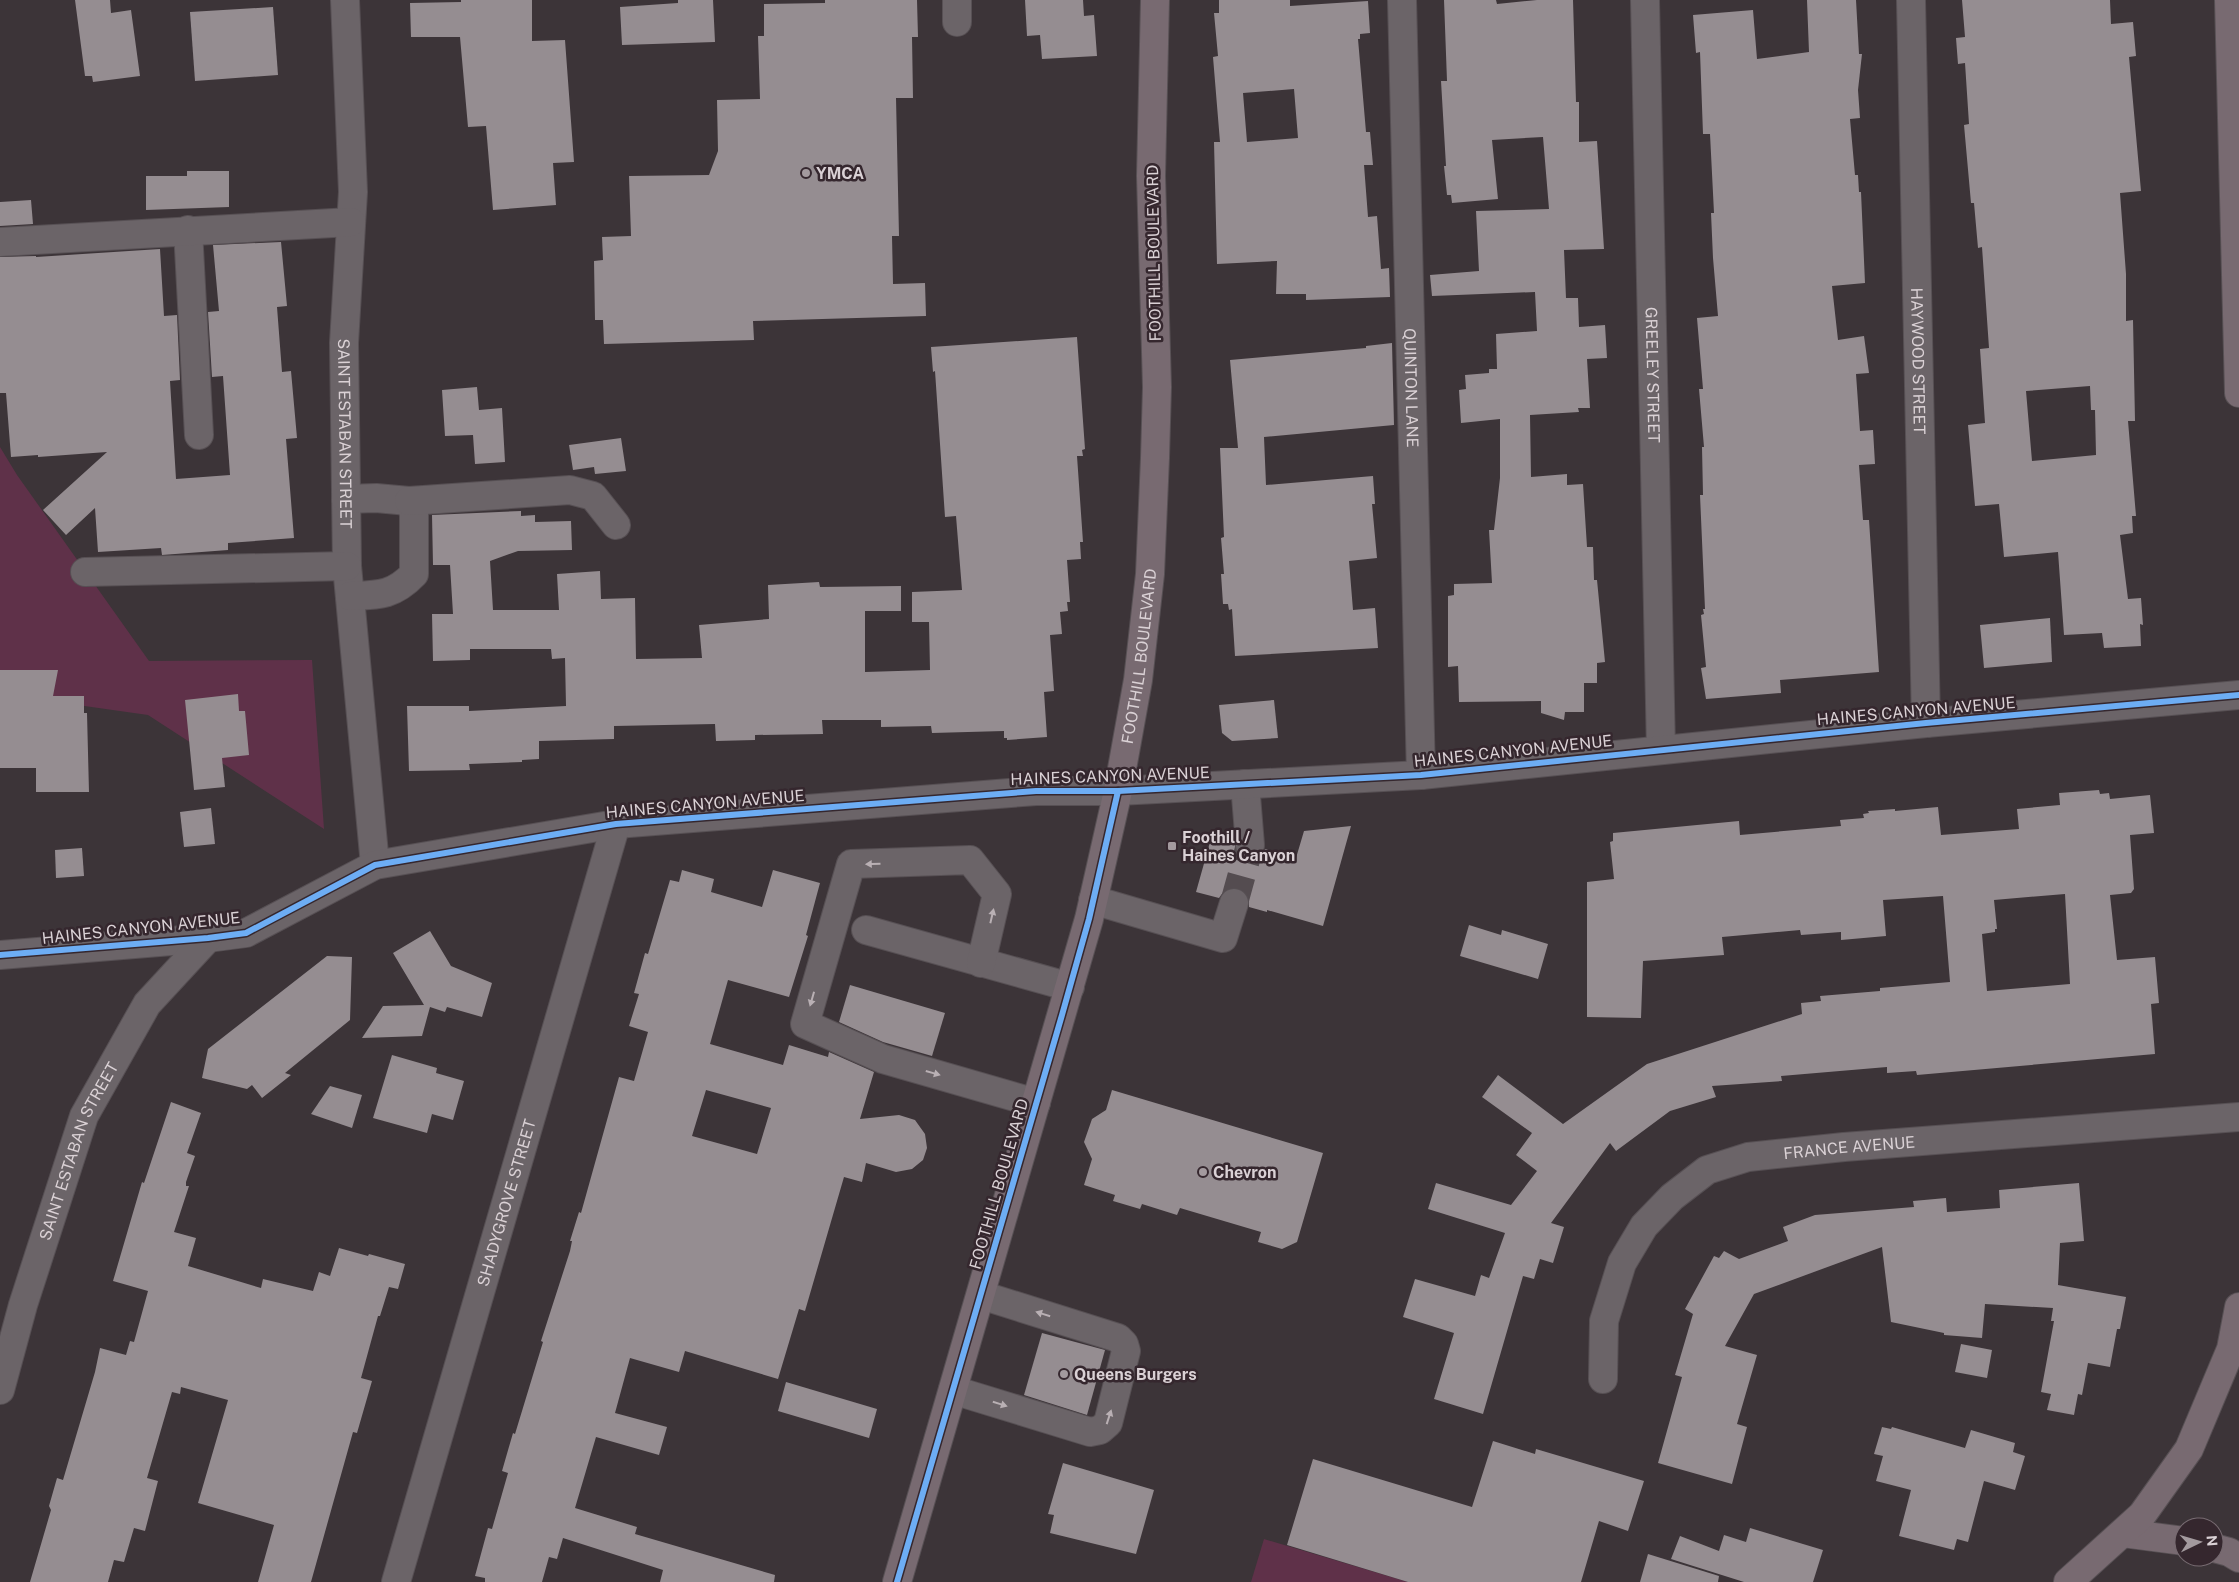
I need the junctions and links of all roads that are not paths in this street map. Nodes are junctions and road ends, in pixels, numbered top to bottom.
1 (345, 0) edge
2 (1155, 0) edge
3 (1402, 0) edge
4 (1645, 0) edge
5 (1911, 0) edge
6 (2229, 0) edge
7 (350, 222) junction
8 (188, 230) junction
9 (2237, 238) edge
10 (0, 242) edge
11 (2239, 393) edge
12 (200, 435) dead end
13 (346, 499) junction
14 (409, 501) junction
15 (616, 525) dead end
16 (347, 566) junction
17 (85, 572) dead end
18 (350, 596) junction
19 (2239, 695) edge
20 (1926, 723) junction
21 (1661, 750) junction
22 (1420, 775) junction
23 (1245, 784) junction
24 (1118, 791) junction
25 (616, 824) junction
26 (1250, 845) tunnel mouth
27 (375, 864) junction
28 (1093, 900) junction
29 (1234, 903) tunnel mouth
30 (866, 930) dead end
31 (208, 938) junction
32 (0, 955) edge
33 (981, 963) junction
34 (1070, 987) junction
35 (1036, 1103) junction
36 (2239, 1118) edge
37 (981, 1295) junction
38 (2239, 1308) edge
39 (1603, 1379) dead end
40 (0, 1390) edge
41 (953, 1390) junction
42 (2123, 1533) junction
43 (2174, 1540) edge
44 (2224, 1551) edge
45 (2239, 1558) edge
46 (396, 1582) edge
47 (897, 1582) edge
48 (2068, 1582) edge

1 - 7 street, SAINT ESTABAN STREET
2 - 24 main road, FOOTHILL BOULEVARD
3 - 22 street, QUINTON LANE
4 - 21 street, GREELEY STREET
5 - 20 street, HAYWOOD STREET
6 - 9 main road
7 - 8 street
7 - 13 street, SAINT ESTABAN STREET
8 - 10 street
8 - 12 street
9 - 11 main road
13 - 14 street
13 - 16 street, SAINT ESTABAN STREET
14 - 15 street
14 - 18 street
16 - 17 street
16 - 18 street, SAINT ESTABAN STREET
18 - 27 street, SAINT ESTABAN STREET
19 - 20 street, HAINES CANYON AVENUE
20 - 21 street, HAINES CANYON AVENUE
21 - 22 street, HAINES CANYON AVENUE
22 - 23 street, HAINES CANYON AVENUE
23 - 24 street, HAINES CANYON AVENUE
23 - 26 street
24 - 25 street, HAINES CANYON AVENUE
24 - 28 main road, FOOTHILL BOULEVARD
25 - 27 street, HAINES CANYON AVENUE
25 - 46 street, SHADYGROVE STREET
27 - 31 street, HAINES CANYON AVENUE
28 - 29 street
28 - 34 main road, FOOTHILL BOULEVARD
30 - 33 street
31 - 32 street, HAINES CANYON AVENUE
31 - 40 street, SAINT ESTABAN STREET
33 - 34 street
33 -> 35 street
34 - 35 main road, FOOTHILL BOULEVARD
35 - 37 main road, FOOTHILL BOULEVARD
36 - 39 street, FRANCE AVENUE
37 - 41 main road, FOOTHILL BOULEVARD
41 -> 37 street
38 - 42 main road
41 - 47 main road, FOOTHILL BOULEVARD
42 - 43 main road
42 - 48 main road
44 - 45 main road

